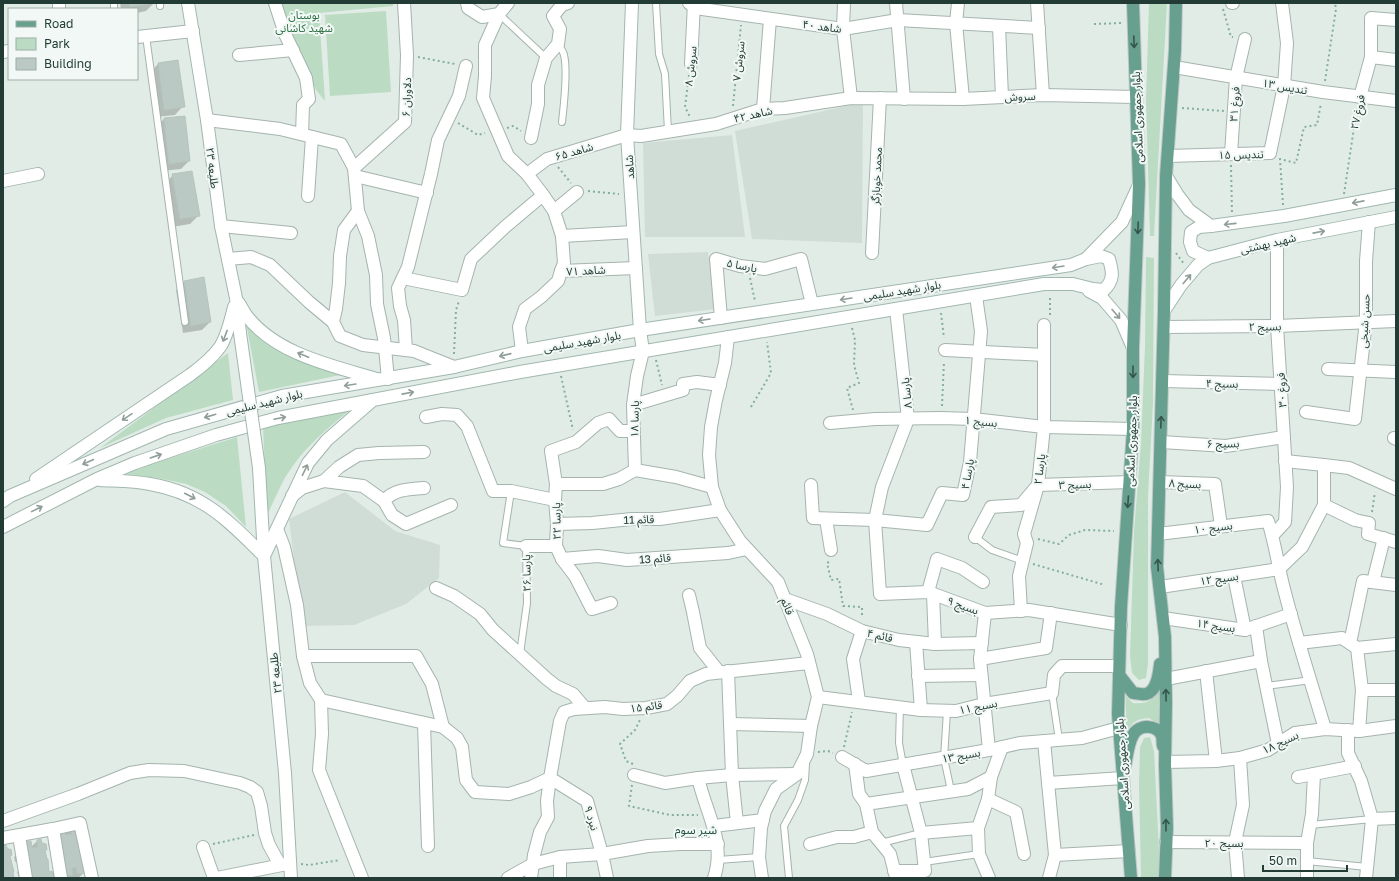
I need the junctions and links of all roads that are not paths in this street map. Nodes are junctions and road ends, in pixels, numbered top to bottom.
1 (188, 3) edge
2 (275, 3) edge
3 (404, 3) edge
4 (467, 3) edge
5 (508, 3) edge
6 (568, 3) edge
7 (632, 3) edge
8 (656, 3) edge
9 (844, 3) edge
10 (896, 3) edge
11 (958, 3) edge
12 (1037, 3) edge
13 (1133, 3) edge
14 (1176, 3) edge
15 (1282, 3) edge
16 (693, 5) edge
17 (743, 9) edge
18 (499, 14) junction
19 (770, 19) junction
20 (898, 20) junction
21 (1396, 20) edge
22 (956, 23) junction
23 (999, 26) junction
24 (1038, 28) junction
25 (843, 29) junction
26 (193, 31) junction
27 (141, 36) edge
28 (1245, 39) road end
29 (558, 44) junction
30 (293, 50) junction
31 (239, 55) dead end
32 (1370, 57) junction
33 (546, 58) junction
34 (1396, 60) edge
35 (690, 64) road end
36 (466, 66) road end
37 (1174, 68) junction
38 (1236, 78) junction
39 (1284, 86) junction
40 (1043, 95) junction
41 (1136, 96) junction
42 (1002, 97) junction
43 (1360, 97) junction
44 (851, 98) junction
45 (880, 98) junction
46 (904, 99) junction
47 (963, 99) junction
48 (1396, 101) edge
49 (763, 109) junction
50 (207, 120) junction
51 (562, 122) dead end
52 (668, 131) junction
53 (627, 135) junction
54 (307, 136) junction
55 (531, 138) dead end
56 (1231, 154) junction
57 (1168, 156) junction
58 (355, 172) junction
59 (38, 174) dead end
60 (526, 174) junction
61 (1166, 176) junction
62 (3, 181) edge
63 (1139, 184) junction
64 (577, 192) dead end
65 (427, 193) junction
66 (543, 195) junction
67 (1396, 195) edge
68 (308, 196) dead end
69 (358, 210) junction
70 (554, 211) junction
71 (1396, 217) edge
72 (1368, 222) junction
73 (221, 226) junction
74 (1211, 226) junction
75 (633, 232) junction
76 (291, 233) dead end
77 (562, 236) junction
78 (1277, 240) junction
79 (872, 253) dead end
80 (1208, 258) junction
81 (228, 259) junction
82 (1086, 259) junction
83 (636, 268) junction
84 (561, 271) junction
85 (403, 278) junction
86 (1073, 284) junction
87 (976, 296) junction
88 (236, 298) junction
89 (812, 304) junction
90 (896, 309) junction
91 (1164, 311) junction
92 (721, 318) junction
93 (1366, 321) junction
94 (1396, 321) edge
95 (185, 322) dead end
96 (333, 322) junction
97 (1044, 325) road end
98 (1277, 326) junction
99 (1164, 327) junction
100 (640, 330) junction
101 (728, 337) junction
102 (385, 348) junction
103 (1133, 348) junction
104 (406, 350) junction
105 (649, 350) junction
106 (945, 350) dead end
107 (522, 351) junction
108 (979, 351) junction
109 (1044, 355) junction
110 (454, 367) junction
111 (1328, 369) dead end
112 (1360, 370) junction
113 (1396, 372) edge
114 (384, 379) junction
115 (1163, 381) junction
116 (720, 384) junction
117 (1281, 384) junction
118 (373, 400) junction
119 (633, 405) junction
120 (1306, 412) dead end
121 (426, 417) dead end
122 (908, 419) junction
123 (973, 419) junction
124 (830, 423) dead end
125 (1044, 427) junction
126 (1133, 429) junction
127 (634, 431) junction
128 (1284, 437) junction
129 (1161, 442) junction
130 (424, 452) dead end
131 (1285, 461) junction
132 (1324, 464) junction
133 (635, 470) junction
134 (97, 479) junction
135 (324, 481) junction
136 (1130, 482) junction
137 (1160, 482) junction
138 (556, 484) junction
139 (810, 485) dead end
140 (1038, 486) junction
141 (712, 487) junction
142 (424, 488) dead end
143 (1396, 489) edge
144 (511, 491) junction
145 (292, 496) junction
146 (6, 499) edge
147 (555, 500) junction
148 (384, 501) junction
149 (451, 505) dead end
150 (1324, 505) junction
151 (720, 510) junction
152 (826, 518) junction
153 (874, 520) junction
154 (557, 524) junction
155 (1221, 526) junction
156 (3, 527) edge
157 (277, 529) junction
158 (1158, 534) junction
159 (1273, 536) junction
160 (975, 537) joint
161 (1384, 538) junction
162 (1396, 542) edge
163 (526, 546) junction
164 (556, 546) junction
165 (747, 549) junction
166 (831, 550) road end
167 (264, 556) junction
168 (562, 559) junction
169 (1023, 561) junction
170 (1279, 569) junction
171 (1234, 576) junction
172 (983, 582) dead end
173 (1373, 582) junction
174 (1396, 585) edge
175 (1160, 587) junction
176 (436, 588) dead end
177 (931, 593) junction
178 (688, 595) dead end
179 (785, 599) junction
180 (611, 603) dead end
181 (1021, 611) junction
182 (985, 613) junction
183 (1051, 613) junction
184 (1291, 614) junction
185 (1163, 618) junction
186 (1120, 625) junction
187 (1251, 628) junction
188 (862, 631) junction
189 (1165, 637) junction
190 (916, 642) junction
191 (982, 643) junction
192 (1299, 643) junction
193 (935, 644) junction
194 (1396, 644) edge
195 (1354, 646) junction
196 (520, 654) junction
197 (303, 656) junction
198 (980, 659) junction
199 (1260, 661) junction
200 (809, 663) junction
201 (1119, 671) junction
202 (1206, 671) junction
203 (723, 672) junction
204 (981, 675) junction
205 (918, 676) junction
206 (1166, 679) junction
207 (1311, 680) junction
208 (1266, 686) junction
209 (1362, 690) junction
210 (1396, 690) edge
211 (1052, 693) junction
212 (818, 697) junction
213 (321, 700) junction
214 (856, 701) junction
215 (984, 704) junction
216 (900, 706) junction
217 (585, 708) junction
218 (921, 710) junction
219 (947, 710) junction
220 (424, 723) junction
221 (730, 724) junction
222 (811, 726) junction
223 (1396, 726) edge
224 (443, 727) junction
225 (1119, 728) junction
226 (1325, 729) junction
227 (1353, 730) junction
228 (1059, 740) junction
229 (1044, 741) junction
230 (1278, 744) junction
231 (1002, 747) junction
232 (989, 750) junction
233 (807, 754) junction
234 (842, 757) road end
235 (944, 758) junction
236 (1240, 758) junction
237 (1216, 761) junction
238 (855, 764) junction
239 (1165, 764) junction
240 (903, 765) junction
241 (1354, 766) junction
242 (797, 774) junction
243 (1314, 774) junction
244 (634, 775) dead end
245 (732, 775) junction
246 (1298, 776) dead end
247 (991, 777) junction
248 (550, 778) junction
249 (698, 778) junction
250 (1123, 778) junction
251 (1048, 783) junction
252 (951, 792) junction
253 (912, 797) junction
254 (988, 799) junction
255 (866, 804) junction
256 (1396, 818) edge
257 (1372, 819) junction
258 (763, 820) junction
259 (3, 821) edge
260 (737, 823) junction
261 (1310, 825) junction
262 (714, 826) junction
263 (978, 828) junction
264 (53, 830) junction
265 (872, 832) junction
266 (921, 833) junction
267 (19, 836) junction
268 (3, 838) edge
269 (1166, 842) junction
270 (1235, 842) junction
271 (881, 843) junction
272 (718, 844) junction
273 (810, 844) dead end
274 (1307, 844) junction
275 (428, 846) dead end
276 (203, 847) road end
277 (1128, 851) junction
278 (602, 854) junction
279 (979, 854) junction
280 (1024, 854) dead end
281 (1055, 855) junction
282 (560, 857) junction
283 (759, 857) junction
284 (718, 860) junction
285 (924, 862) junction
286 (1307, 862) junction
287 (285, 864) junction
288 (533, 864) junction
289 (1366, 873) edge
290 (895, 874) edge
291 (26, 878) edge
292 (62, 878) edge
293 (92, 878) edge
294 (216, 878) edge
295 (291, 878) edge
296 (362, 878) edge
297 (508, 878) edge
298 (531, 878) edge
299 (560, 878) edge
300 (607, 878) edge
301 (714, 878) edge
302 (762, 878) edge
303 (789, 878) edge
304 (989, 878) edge
305 (1049, 878) edge
306 (1131, 878) edge
307 (1165, 878) edge
308 (1238, 878) edge
309 (1300, 878) edge
310 (1307, 878) edge

1 - 26 street, طلیعه ۲۳
2 - 30 street
3 - 58 street, دلاوران ۶
4 - 18 street
5 - 18 street
6 - 29 street
7 - 53 street, شاهد
8 - 52 lane
9 - 25 street
10 - 20 street
11 - 22 street
12 - 24 street
13 -> 41 main road, بلوار جمهوری اسلامی
14 - 37 main road
15 - 39 street, تندیس ۱۵
16 - 17 street, شاهد ۴۰
16 - 35 street, سروش ۸
17 - 19 street, شاهد ۴۰
18 - 33 lane
18 - 60 street
19 - 25 street, شاهد ۴۰
19 - 49 street
20 - 22 street, شاهد ۴۰
20 - 25 street, شاهد ۴۰
20 - 46 street
21 - 32 street, فروغ ۲۷
22 - 23 street, شاهد ۴۰
22 - 47 street
23 - 24 street, شاهد ۴۰
23 - 42 street
24 - 40 street
25 - 44 street
26 - 27 street
26 - 50 street, طلیعه ۲۳
27 - 95 lane
28 - 38 street, فروغ ۳۱
29 - 33 street
29 - 51 lane
30 - 31 street
30 - 54 street
32 - 34 street
32 - 43 street, فروغ ۲۷
33 - 55 street
36 - 65 street
37 - 38 street, تندیس ۱۳
37 - 57 main road
38 - 39 street, تندیس ۱۳
38 - 56 street, فروغ ۳۱
39 - 43 street, تندیس ۱۳
39 - 56 street, تندیس ۱۵
40 - 41 street, سروش
40 - 42 street, سروش
41 - 63 main road, بلوار جمهوری اسلامی
42 - 47 street, سروش
43 - 48 street, تندیس ۱۳
44 - 45 street, شاهد ۴۲
44 - 49 street, شاهد ۴۲
45 - 46 street, شاهد ۴۲
45 - 79 street, محمد خوبازگر
46 - 47 street, سروش
49 - 52 street, شاهد ۴۲
50 - 54 street
50 - 73 street, طلیعه ۲۳
52 - 53 street, شاهد ۴۲
53 - 60 street, شاهد ۶۵
53 - 75 street, شاهد
54 - 58 street
54 - 68 street
56 - 57 street, تندیس ۱۵
57 - 61 main road
58 - 65 street
58 - 69 street
59 - 62 street
60 - 66 street
61 - 74 street
61 - 91 main road
63 - 82 street, بلوار شهید سلیمی
63 -> 103 main road, بلوار جمهوری اسلامی
64 - 70 street
65 - 85 street
66 - 70 street
66 - 85 street
67 -> 74 street, شهید بهشتی
69 - 96 street
69 - 102 street
70 - 77 street
71 - 72 street, شهید بهشتی
78 -> 72 street, شهید بهشتی
72 - 93 street, حسن شیخی
73 - 76 street
73 - 81 street, طلیعه ۲۳
74 - 80 street, شهید بهشتی
75 - 77 street
75 - 83 street, شاهد
77 - 84 street
78 - 80 street, شهید بهشتی
78 - 98 street, فروغ ۳۰
91 -> 80 street, شهید بهشتی
81 - 88 street, طلیعه ۲۳
81 - 96 street
82 - 86 street
82 -> 89 street, بلوار شهید سلیمی
83 - 84 street, شاهد ۷۱
83 - 100 street, شاهد
84 - 107 street, شاهد ۷۱
85 - 104 street
86 - 87 street, بلوار شهید سلیمی
86 -> 103 street
87 - 90 street, بلوار شهید سلیمی
87 - 108 street, پارسا ۴
114 -> 88 street
88 -> 146 street
88 - 167 street, طلیعه ۲۳, bridge
89 - 92 street, بلوار شهید سلیمی
89 - 92 street, پارسا ۵
90 - 101 street, بلوار شهید سلیمی
90 - 122 street, پارسا ۸
91 - 99 main road
92 -> 100 street, بلوار شهید سلیمی
93 - 94 street, بسیج ۲
93 - 98 street, بسیج ۲
93 - 112 street, حسن شیخی
96 - 102 street
97 - 109 street, پارسا ۲
98 - 99 street, بسیج ۲
98 - 117 street, فروغ ۳۰
99 - 115 main road
100 - 105 street, شاهد
100 - 107 street, بلوار شهید سلیمی
101 - 105 street, بلوار شهید سلیمی
101 - 116 street, قائم
102 - 104 street
102 - 114 street
103 -> 126 main road, بلوار جمهوری اسلامی
104 - 110 street
118 -> 105 street, بلوار شهید سلیمی
105 - 119 street, پارسا ۱۸
106 - 108 street
107 -> 110 street, بلوار شهید سلیمی
108 - 109 street
108 - 123 street, پارسا ۴
109 - 125 street, پارسا ۲
110 - 114 street, بلوار شهید سلیمی
111 - 112 street
112 - 113 street
112 - 120 street, حسن شیخی
114 -> 146 street, بلوار شهید سلیمی
115 - 117 street, بسیج ۴
129 -> 115 main road
116 - 119 street
116 - 141 street, قائم
117 - 128 street, فروغ ۳۰
134 -> 118 street, بلوار شهید سلیمی
145 -> 118 street
119 - 127 street, پارسا ۱۸
121 - 144 street
122 - 123 street, بسیج ۱
122 - 124 street, بسیج ۱
122 - 153 street, پارسا ۸
123 - 125 street, بسیج ۱
123 - 153 street, پارسا ۴
125 - 126 street, بسیج ۱
125 - 140 street, پارسا ۲
126 - 136 main road, بلوار جمهوری اسلامی
127 - 133 street, پارسا ۱۸
127 - 138 street, پارسا ۲۲
128 - 129 street, بسیج ۶
128 - 131 street, فروغ ۳۰
129 - 137 main road
130 - 135 street
131 - 132 street
131 - 159 street, فروغ ۳۰
132 - 143 street
132 - 150 street
133 - 138 street
133 - 141 street
156 -> 134 street, بلوار شهید سلیمی
134 -> 167 street
135 - 145 street
135 - 148 street
136 - 140 street, بسیج ۳
136 -> 186 main road, بلوار جمهوری اسلامی
137 - 155 street, بسیج ۸
137 - 158 main road
138 - 147 street, پارسا ۲۲
139 - 152 street, پارسا ۴
140 - 160 street
140 - 169 street, پارسا ۲
141 - 151 street, قائم
142 - 148 street
144 - 147 street
144 - 163 lane, پارسا ۲۶
145 - 157 street
147 - 154 street, پارسا ۲۲
148 - 149 street
150 - 161 street
150 - 170 street
151 - 154 street, قائم 11
151 - 165 street, قائم
152 - 153 street, پارسا ۴
152 - 166 street
153 - 177 street, بسیج ۹
154 - 164 street, پارسا ۲۲
155 - 158 street, بسیج ۱۰
155 - 159 street, بسیج ۱۰
157 - 167 street
157 - 197 street
175 -> 158 main road
159 - 170 street
160 - 169 lane
161 - 162 street
161 - 173 street
163 - 164 street
163 - 196 lane, پارسا ۲۶
164 - 168 street, پارسا ۲۲
165 - 168 street, قائم 13
165 - 179 street, قائم
167 - 287 street, طلیعه ۲۳
168 - 180 street, پارسا ۲۲
169 - 181 street, پارسا ۲
170 - 171 street, بسیج ۱۲
170 - 184 street
171 - 175 street, بسیج ۱۲
171 - 187 street
172 - 177 street
173 - 174 street
173 - 195 street
175 - 185 main road
176 - 196 street
177 - 182 street, بسیج ۹
177 - 193 street
178 - 203 street
179 - 188 street, قائم ۴
179 - 200 street, قائم
181 - 182 street, بسیج ۹
181 - 183 street, بسیج ۹
182 - 191 street
183 - 186 street, بسیج ۹
183 - 198 street
184 - 187 street, بسیج ۱۴
184 - 192 street
185 - 187 street, بسیج ۱۴
185 - 189 main road
186 - 201 main road, بلوار جمهوری اسلامی
187 - 199 street
188 - 190 street, قائم ۴
188 - 214 street
189 - 201 main road
189 - 206 main road
190 - 193 street, قائم ۴
190 - 205 street
191 - 193 street, قائم ۴
191 - 198 street
192 - 195 street
192 - 207 street
194 - 195 street
195 - 209 street
196 - 217 street
197 - 213 street
197 - 224 street
198 - 204 street
199 - 202 street
199 - 208 street
200 - 203 street, قائم ۱۵
200 - 212 street, قائم
201 - 211 street
201 - 225 main road, بلوار جمهوری اسلامی
202 - 206 street
202 - 237 street
203 - 217 street, قائم ۱۵
203 - 221 street
204 - 205 street
204 - 215 street
205 - 218 street
239 -> 206 main road
207 - 208 lane
207 - 226 street
208 - 230 street
209 - 210 street
209 - 227 street
211 - 215 street, بسیج ۱۱
211 - 228 lane
212 - 214 street, بسیج ۱۱
212 - 222 street, قائم
213 - 220 street
213 - 296 street
214 - 216 street, بسیج ۱۱
215 - 219 street, بسیج ۱۱
215 - 232 street
216 - 218 street, بسیج ۱۱
216 - 240 lane
217 - 248 street, قائم ۱۵
218 - 219 street, بسیج ۱۱
219 - 235 lane
220 - 224 street
220 - 275 street
221 - 222 street
221 - 245 street
222 - 233 street, قائم
223 - 227 street, بسیج ۱۸
224 - 248 street
225 - 228 street, بسیج ۱۳
225 - 250 main road, بلوار جمهوری اسلامی
226 - 227 street, بسیج ۱۸
226 - 230 street, بسیج ۱۸
227 - 241 street
228 - 229 street, بسیج ۱۳
229 - 231 street, بسیج ۱۳
229 - 251 street
230 - 236 street, بسیج ۱۸
231 - 232 street, بسیج ۱۳
231 - 247 street
232 - 235 street, بسیج ۱۳
233 - 242 street, قائم
233 - 303 lane
234 - 238 street, بسیج ۱۳
235 - 240 street, بسیج ۱۳
235 - 252 lane
236 - 237 street, بسیج ۱۸
236 - 270 street
237 - 239 street, بسیج ۱۸
238 - 240 street, بسیج ۱۳
238 - 255 street
239 - 250 main road
269 -> 239 main road
240 - 253 street
241 - 243 street
241 - 257 street
242 - 245 street
242 - 258 street, قائم
243 - 246 street
243 - 261 street
244 - 249 street
245 - 249 street
245 - 260 street
247 - 252 street
247 - 254 street
248 - 278 street, نبرد ۹
248 - 288 street
249 - 262 street
250 - 251 street
250 - 277 main road, بلوار جمهوری اسلامی
251 - 281 street
252 - 253 street
253 - 255 street
253 - 266 street
254 - 263 street
254 - 280 street
255 - 265 street
256 - 257 street
257 - 261 lane
257 - 289 street
258 - 260 street
258 - 283 street, قائم
259 - 287 street
260 - 262 street
261 - 274 street
262 - 272 street
263 - 266 street
263 - 279 street
264 - 267 street
264 - 292 street
264 - 293 street
265 - 271 street
265 - 273 street
266 - 271 lane
266 - 285 street
267 - 268 street
267 - 291 street
269 - 270 street, بسیج ۲۰
269 - 307 main road
270 - 274 street, بسیج ۲۰
270 - 308 street
271 - 290 street
272 - 278 street
272 - 284 street
274 - 286 street
276 - 294 street
277 - 281 street
277 - 306 main road, بلوار جمهوری اسلامی
278 - 282 street
278 - 300 street, نبرد ۹
279 - 285 lane
279 - 304 street
281 - 305 street
282 - 288 street
282 - 299 street
283 - 284 lane
283 - 302 street, قائم
284 - 301 street
285 - 290 street
286 - 289 lane
286 - 310 street
287 - 294 street
287 - 295 street, طلیعه ۲۳
288 - 297 street
288 - 298 street
309 - 310 street

